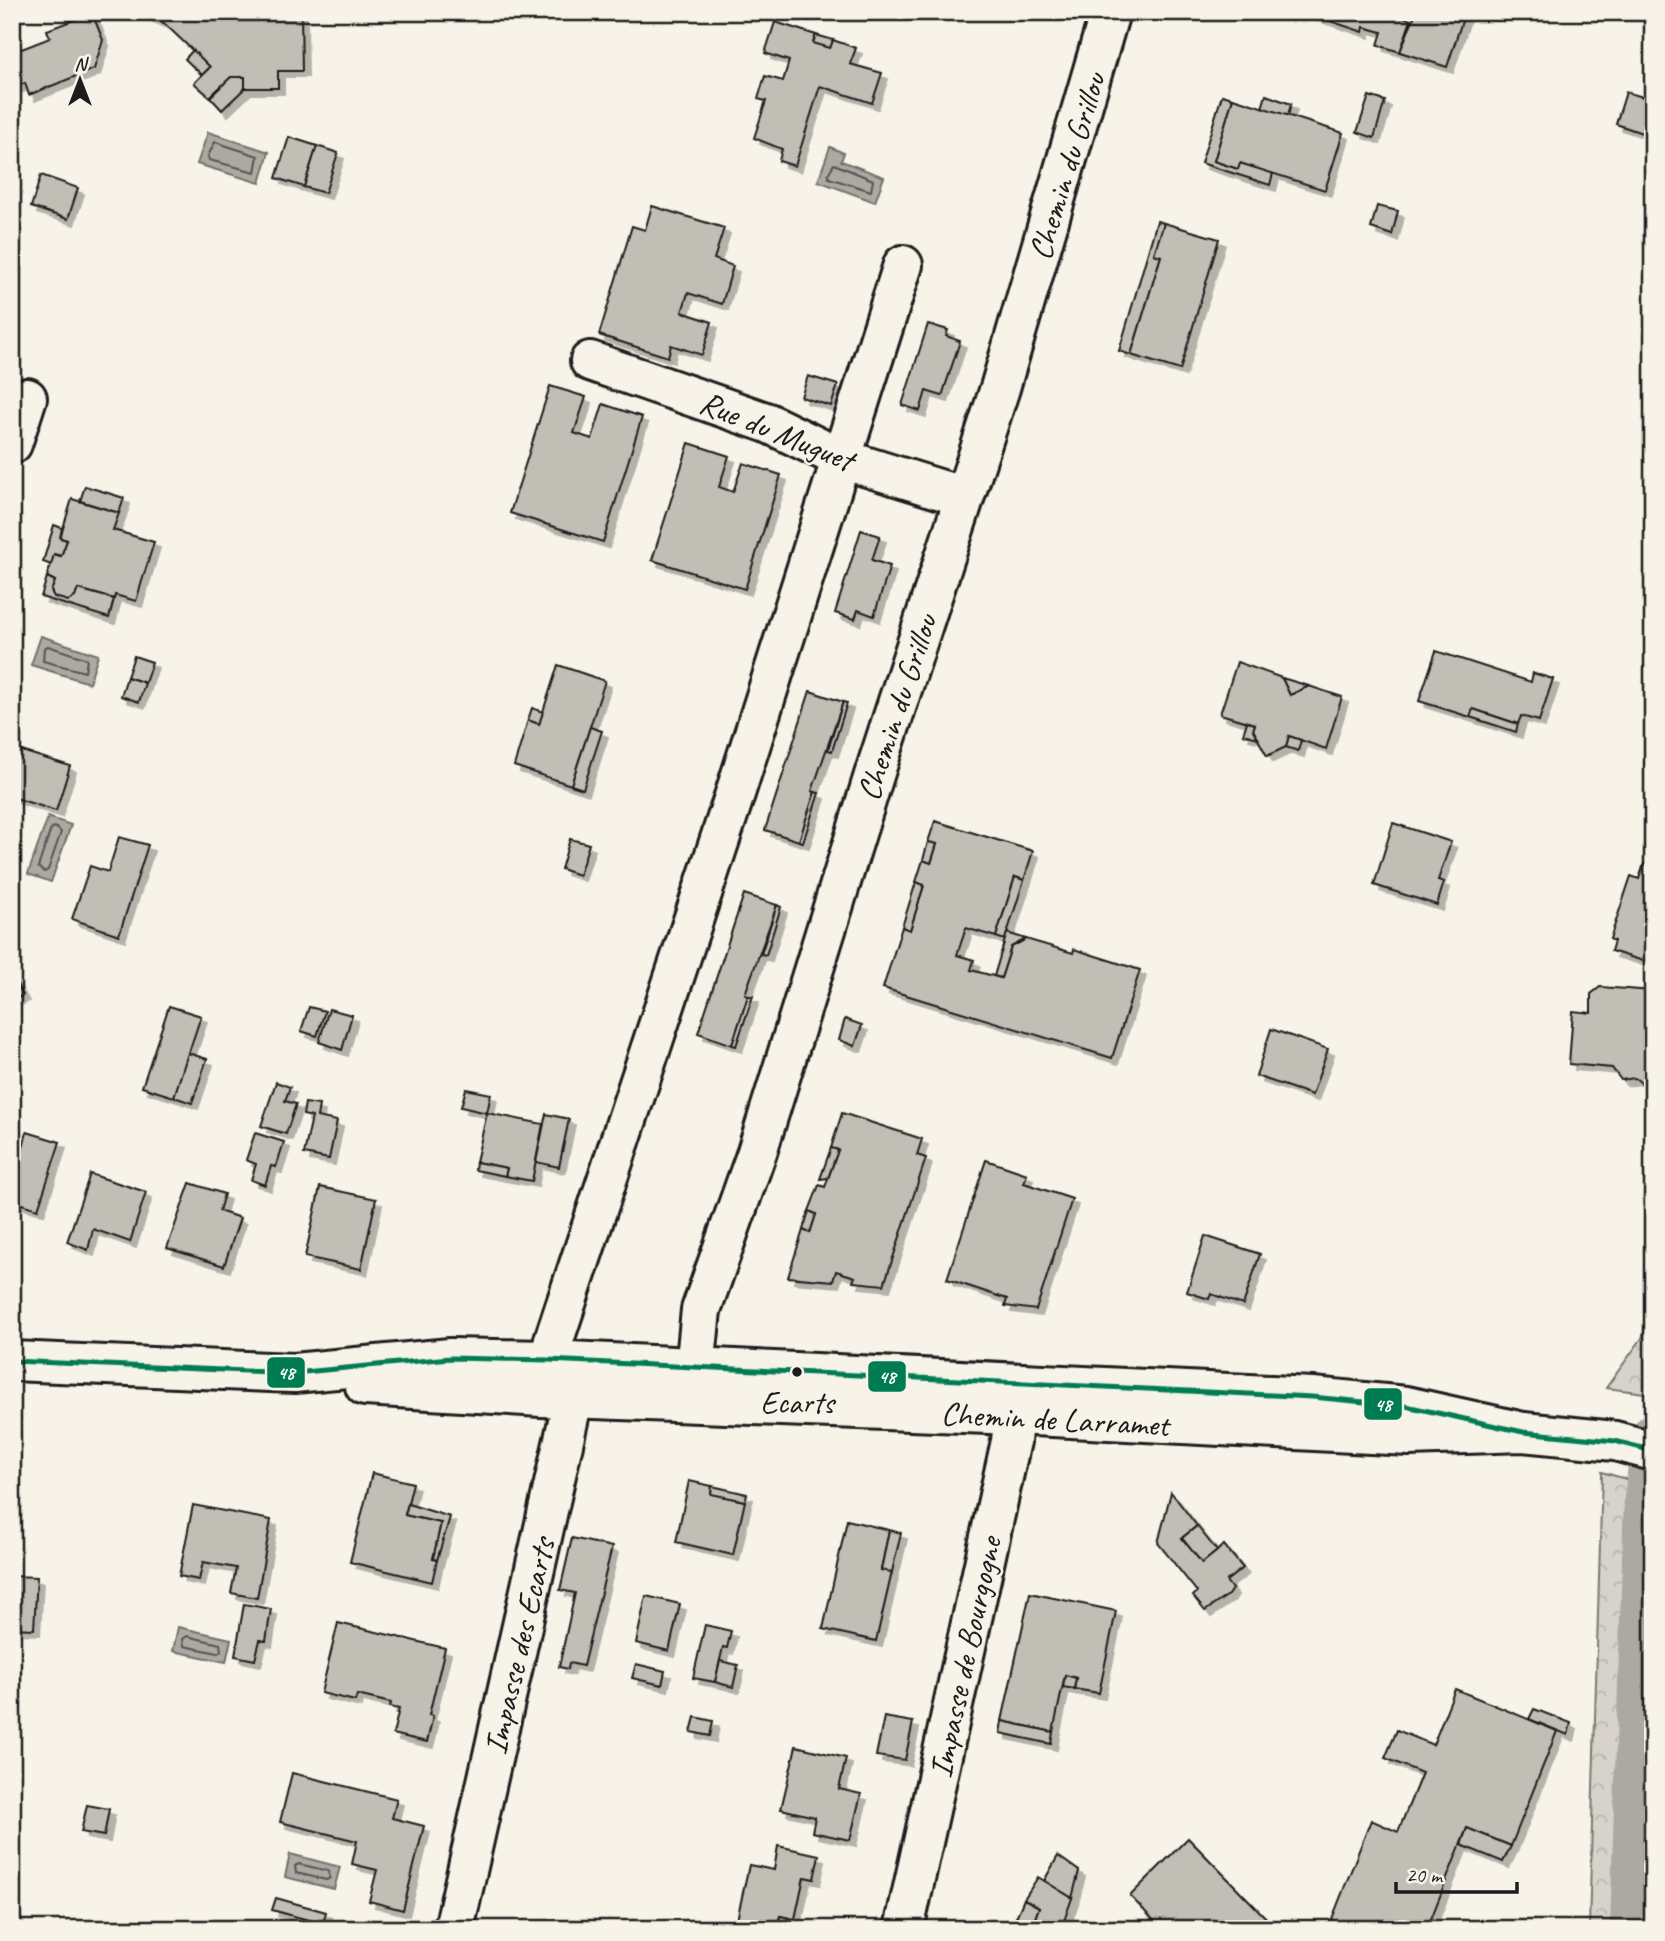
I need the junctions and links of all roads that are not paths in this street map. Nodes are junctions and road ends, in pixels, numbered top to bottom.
1 (1110, 12) edge
2 (903, 265) dead end
3 (590, 361) dead end
4 (27, 398) dead end
5 (12, 444) edge
6 (842, 459) junction
7 (964, 497) junction
8 (12, 1361) edge
9 (560, 1379) junction
10 (693, 1386) junction
11 (1016, 1399) junction
12 (1653, 1451) edge
13 (454, 1929) edge
14 (904, 1929) edge

1 - 7 street, Chemin du Grillou
2 - 6 street, Impasse des Ecarts
3 - 6 street, Rue du Muguet
4 - 5 street
6 - 7 street, Rue du Muguet
6 - 9 street, Impasse des Ecarts
7 - 10 street, Chemin du Grillou
8 - 9 street, Chemin de Larramet
9 - 10 street, Chemin de Larramet
9 - 13 street, Impasse des Ecarts
10 - 11 street, Chemin de Larramet
11 - 12 street, Chemin de Larramet
11 - 14 street, Impasse de Bourgogne

